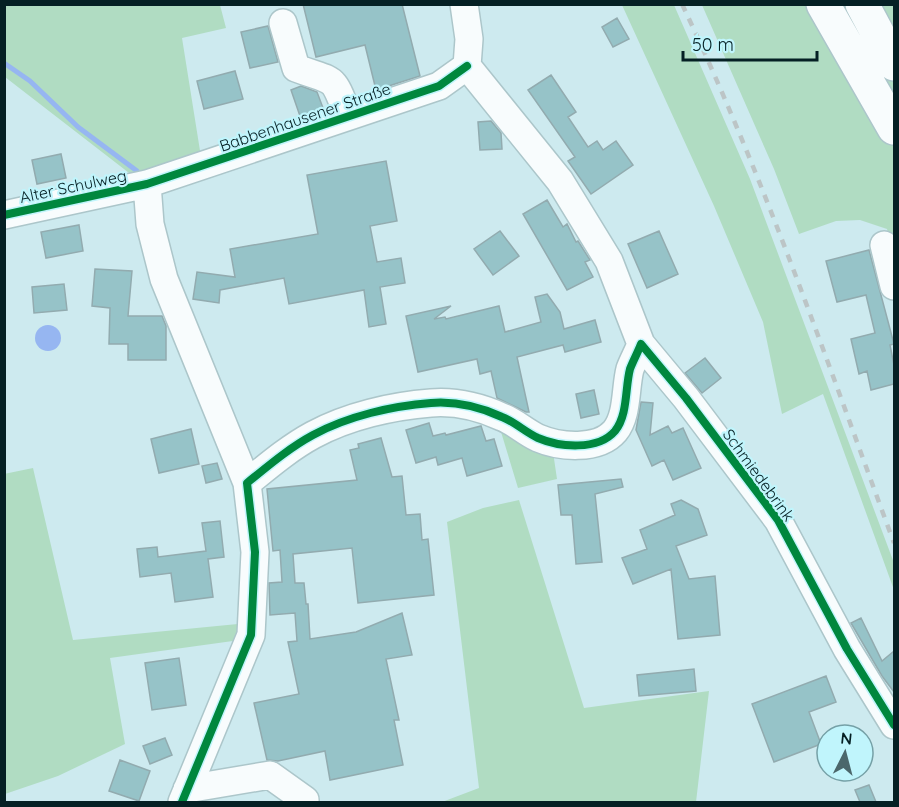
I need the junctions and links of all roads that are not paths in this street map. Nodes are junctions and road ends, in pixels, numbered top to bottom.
1 (464, 4) edge
2 (824, 4) edge
3 (862, 4) edge
4 (283, 23) dead end
5 (894, 64) edge
6 (467, 66) junction
7 (348, 116) junction
8 (894, 128) edge
9 (147, 184) junction
10 (4, 214) edge
11 (884, 245) dead end
12 (894, 286) edge
13 (641, 344) junction
14 (246, 483) junction
15 (894, 725) edge
16 (185, 796) edge
17 (305, 802) edge

1 - 6 street
2 - 8 highway
3 - 5 highway
4 - 7 street
6 - 7 street, Babbenhausener Straße
6 - 13 street
7 - 9 street, Babbenhausener Straße
9 - 10 street, Alter Schulweg
9 - 14 street
11 - 12 street
13 - 14 street
13 - 15 street, Schmiedebrink
14 - 16 street
16 - 17 street

